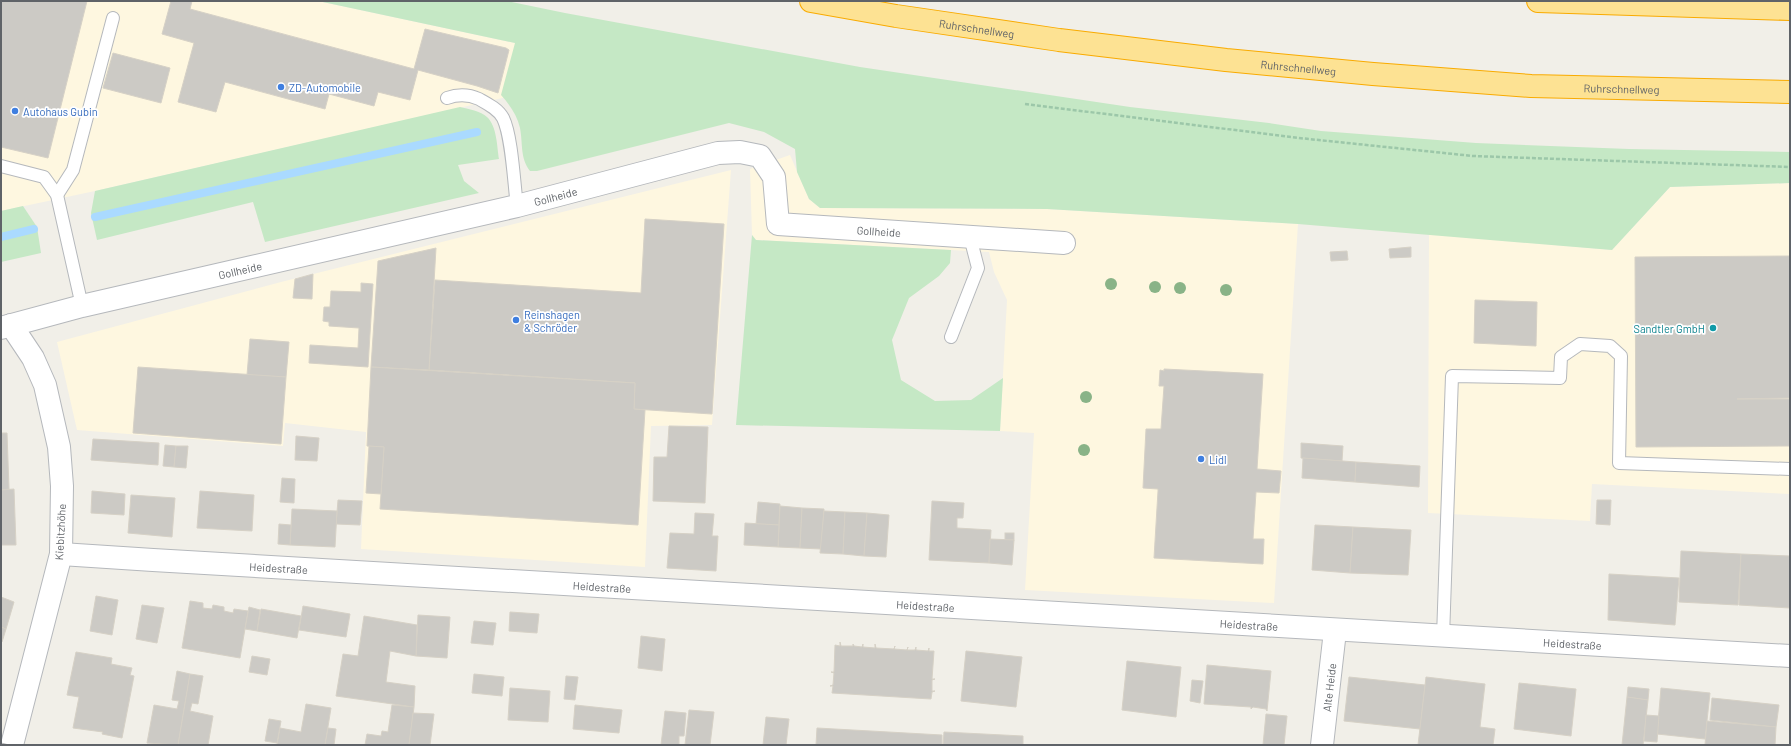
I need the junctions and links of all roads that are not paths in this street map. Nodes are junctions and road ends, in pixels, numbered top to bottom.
1 (811, 1) edge
2 (1538, 1) edge
3 (1790, 9) edge
4 (113, 18) dead end
5 (1790, 92) edge
6 (447, 98) dead end
7 (1, 166) edge
8 (57, 196) junction
9 (516, 206) junction
10 (970, 236) junction
11 (1064, 243) dead end
12 (82, 306) junction
13 (6, 326) edge
14 (951, 337) dead end
15 (1790, 469) edge
16 (61, 554) junction
17 (1335, 631) junction
18 (1442, 636) junction
19 (1790, 656) edge
20 (12, 745) edge
21 (1322, 745) edge

1 - 5 highway, Ruhrschnellweg
2 - 3 highway
4 - 8 lane
6 - 9 lane
7 - 8 lane
8 - 12 lane
9 - 10 street, Gollheide
9 - 12 street, Gollheide
10 - 11 street, Gollheide
10 - 14 lane
12 - 13 street, Gollheide
13 - 16 street, Kiebitzhöhe
15 - 18 lane
16 - 17 street, Heidestraße
16 - 20 street, Kiebitzhöhe
17 - 18 street, Heidestraße
17 - 21 street, Alte Heide
18 - 19 street, Heidestraße

